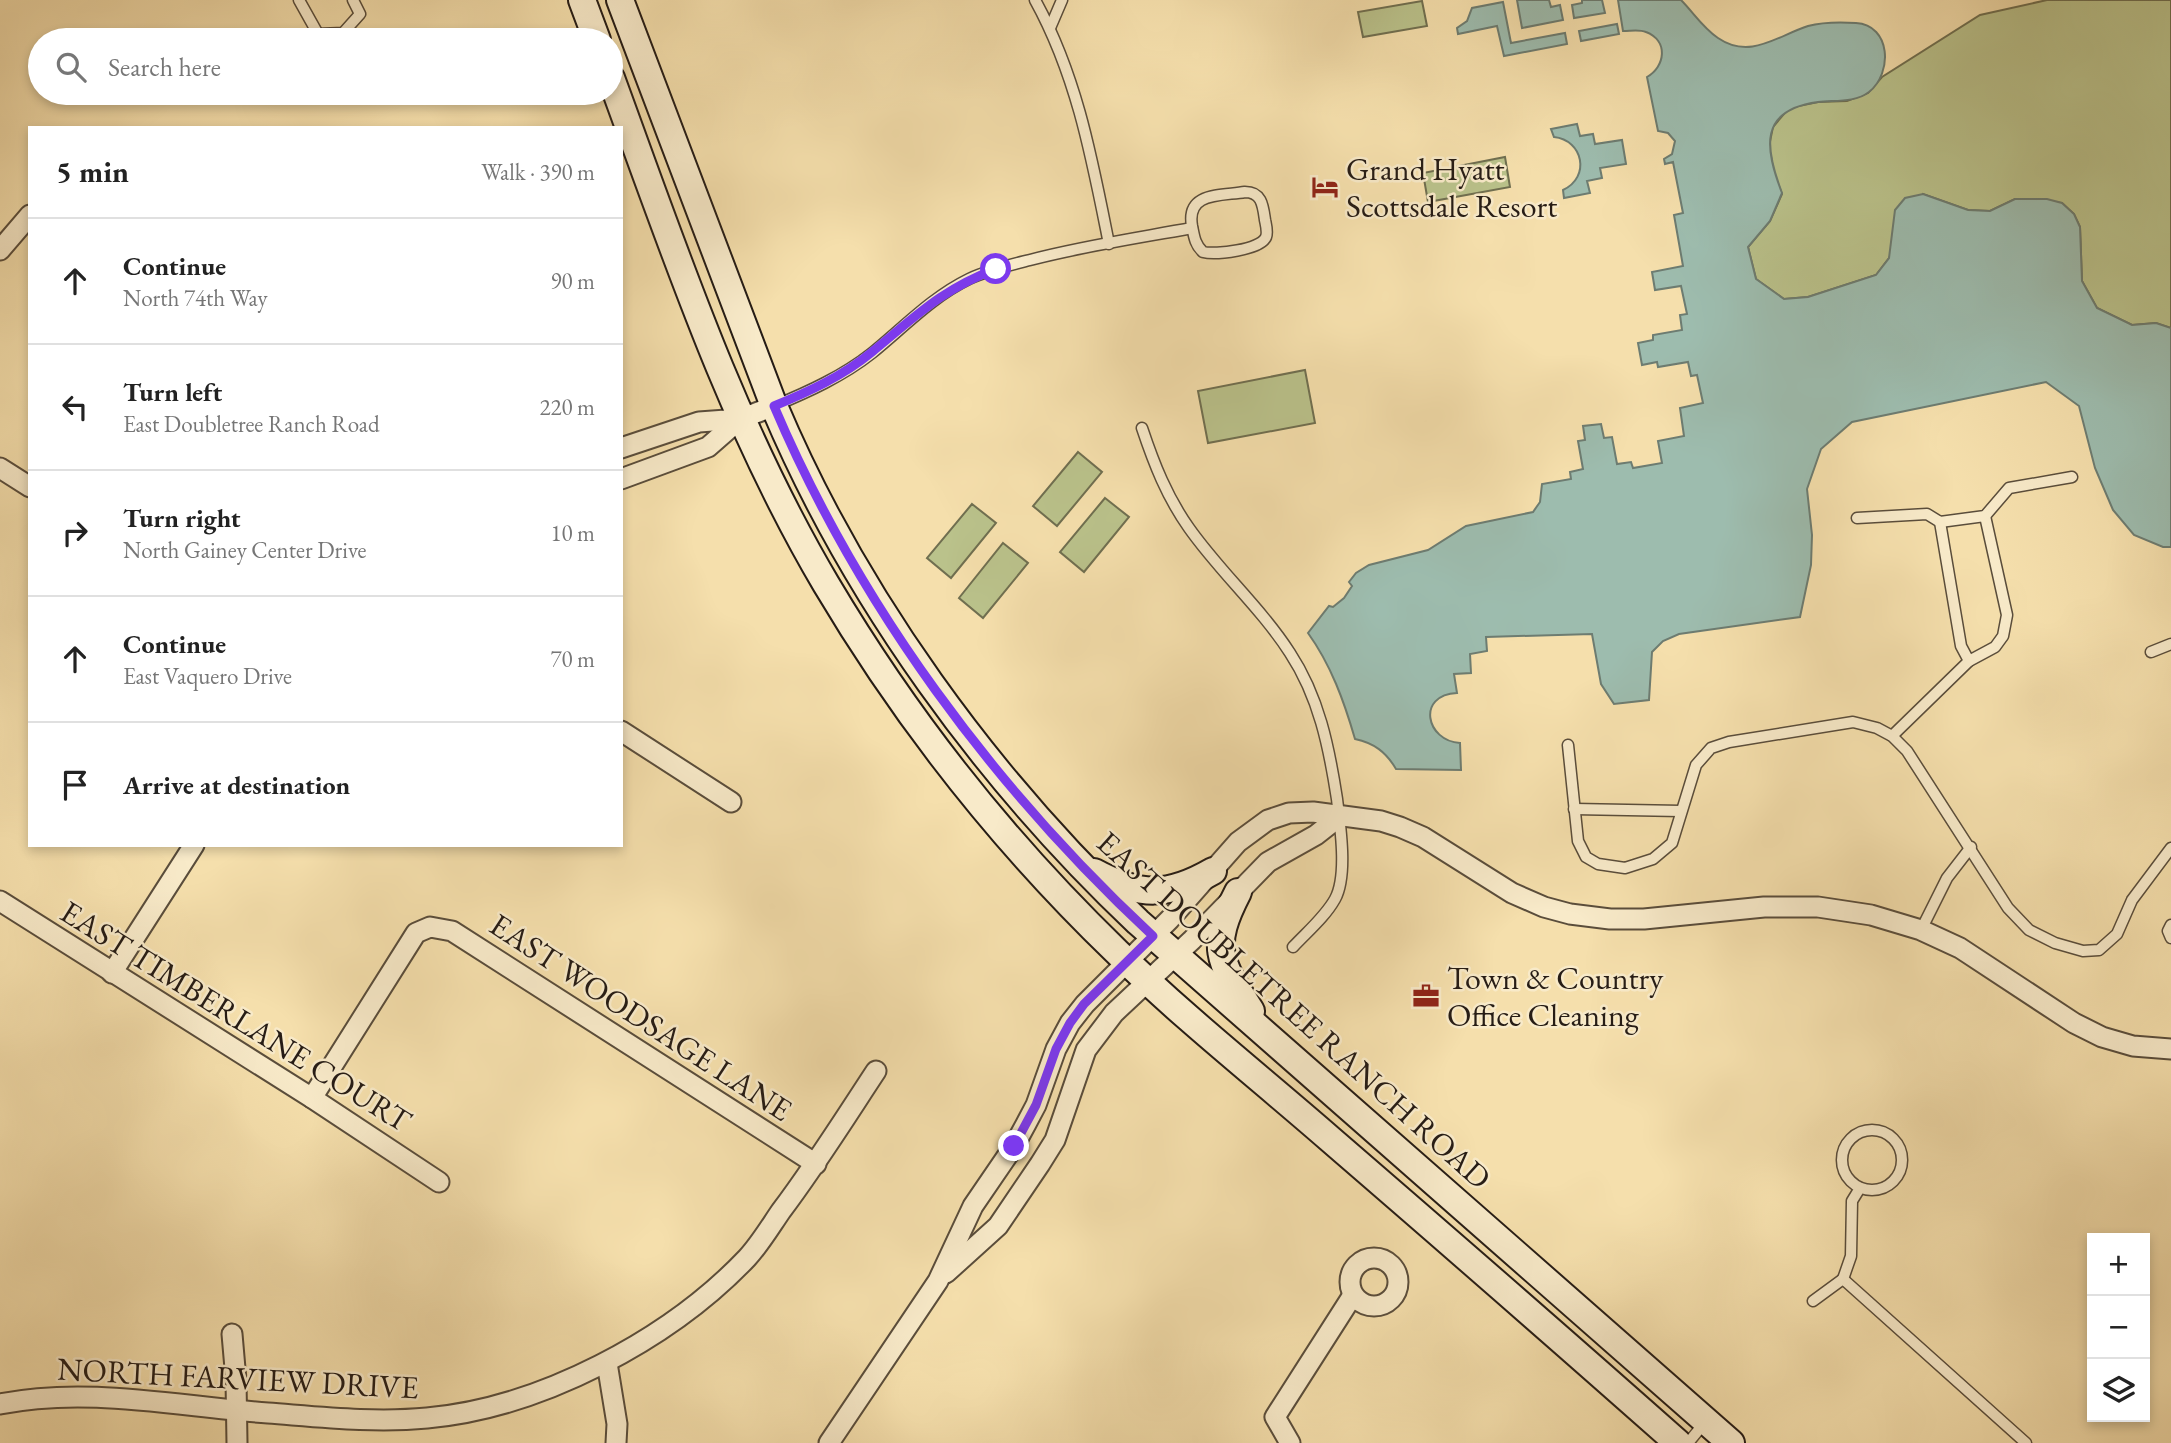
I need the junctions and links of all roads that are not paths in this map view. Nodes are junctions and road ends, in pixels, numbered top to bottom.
1 (299, 0) edge
2 (353, 0) edge
3 (582, 0) edge
4 (620, 0) edge
5 (1035, 0) edge
6 (1062, 0) edge
7 (315, 28) edge
8 (347, 28) edge
9 (592, 28) edge
10 (1050, 28) junction
11 (621, 105) edge
12 (28, 217) edge
13 (1192, 228) junction
14 (1109, 244) junction
15 (0, 250) edge
16 (774, 406) junction
17 (740, 419) junction
18 (1142, 428) dead end
19 (623, 447) edge
20 (0, 468) edge
21 (2072, 477) dead end
22 (623, 478) edge
23 (28, 486) edge
24 (1985, 516) junction
25 (1857, 518) dead end
26 (1940, 522) junction
27 (2171, 645) edge
28 (2151, 652) dead end
29 (1969, 661) junction
30 (623, 732) edge
31 (1892, 736) junction
32 (1568, 745) dead end
33 (731, 802) dead end
34 (1574, 809) junction
35 (1681, 811) junction
36 (1339, 817) junction
37 (193, 847) edge
38 (1971, 848) junction
39 (2171, 848) edge
40 (1080, 865) junction
41 (1213, 871) junction
42 (1238, 892) junction
43 (0, 901) edge
44 (2171, 925) edge
45 (1921, 930) junction
46 (1153, 936) junction
47 (2171, 939) edge
48 (1293, 947) dead end
49 (1175, 955) junction
50 (1126, 962) junction
51 (112, 973) junction
52 (1147, 980) junction
53 (1267, 1036) junction
54 (2171, 1049) edge
55 (1049, 1066) junction
56 (876, 1071) dead end
57 (1077, 1077) junction
58 (312, 1098) junction
59 (1026, 1124) junction
60 (1055, 1140) junction
61 (816, 1164) junction
62 (439, 1182) dead end
63 (1860, 1188) junction
64 (1843, 1279) junction
65 (938, 1281) junction
66 (1353, 1295) dead end
67 (1813, 1301) dead end
68 (232, 1334) dead end
69 (607, 1363) junction
70 (0, 1404) edge
71 (237, 1410) junction
72 (1706, 1421) junction
73 (237, 1443) edge
74 (617, 1443) edge
75 (830, 1443) edge
76 (1290, 1443) edge
77 (1678, 1443) edge
78 (1688, 1443) edge
79 (1731, 1443) edge
80 (2026, 1443) edge

1 - 7 lane
2 - 8 lane
3 - 9 main road
4 - 16 main road, EAST DOUBLETREE RANCH ROAD
5 - 10 lane
6 - 10 lane
10 - 14 lane
11 - 17 main road
12 - 15 street
13 - 13 lane
13 - 14 lane
14 - 16 lane
16 - 17 street
16 - 40 main road, EAST DOUBLETREE RANCH ROAD
17 - 19 street
17 - 22 street
17 - 50 main road
18 - 36 lane
20 - 23 street
21 - 24 lane
24 - 26 lane
24 - 29 lane
25 - 26 lane
26 - 29 lane
27 - 28 lane
29 - 31 lane
30 - 33 street
31 - 35 lane
31 - 38 lane
32 - 34 lane
34 - 35 lane
34 - 35 lane
36 - 41 street
36 - 42 street
36 - 45 street
36 - 48 lane
37 - 51 street
38 - 39 lane
38 - 45 lane
40 - 41 main road
40 - 46 main road, EAST DOUBLETREE RANCH ROAD
41 - 46 street
42 - 49 street
42 - 53 main road
43 - 51 street, EAST TIMBERLANE COURT
44 - 47 lane
45 - 54 street
46 - 49 main road, EAST DOUBLETREE RANCH ROAD
46 - 50 street
49 - 52 street
49 - 53 main road, EAST DOUBLETREE RANCH ROAD
50 - 52 main road
50 - 55 street
51 - 58 street, EAST TIMBERLANE COURT
52 - 57 street
52 - 77 main road
53 - 72 main road, EAST DOUBLETREE RANCH ROAD
55 - 57 street
55 - 59 street
56 - 61 street, NORTH FARVIEW DRIVE
57 - 60 street
58 - 61 street, EAST WOODSAGE LANE
58 - 62 street, EAST TIMBERLANE COURT
59 - 60 street
59 - 65 street
60 - 65 street
61 - 69 street, NORTH FARVIEW DRIVE
63 - 63 lane
63 - 64 lane
64 - 67 lane
64 - 80 lane
65 - 75 street
66 - 76 street
68 - 71 street
69 - 71 street, NORTH FARVIEW DRIVE
69 - 74 street
70 - 71 street, NORTH FARVIEW DRIVE
71 - 73 street
72 - 78 lane
72 - 79 main road, EAST DOUBLETREE RANCH ROAD

